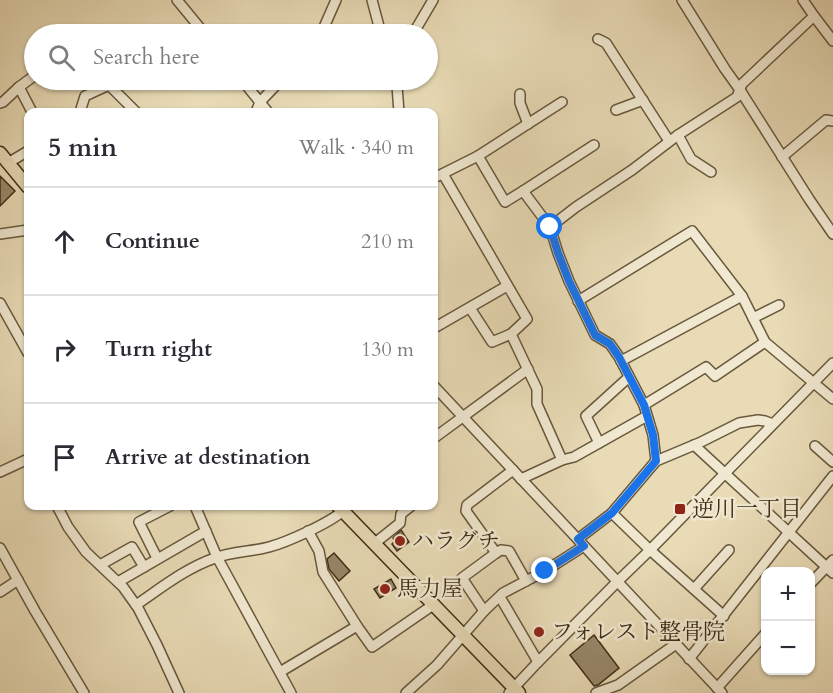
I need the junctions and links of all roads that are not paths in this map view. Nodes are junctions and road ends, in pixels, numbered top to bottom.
1 (177, 0) edge
2 (336, 0) edge
3 (372, 0) edge
4 (433, 0) edge
5 (682, 0) edge
6 (804, 0) edge
7 (814, 16) junction
8 (197, 24) edge
9 (325, 24) edge
10 (378, 24) edge
11 (419, 24) edge
12 (598, 39) dead end
13 (833, 41) edge
14 (24, 83) edge
15 (19, 87) junction
16 (94, 90) edge
17 (113, 90) edge
18 (250, 90) edge
19 (271, 90) edge
20 (398, 90) edge
21 (740, 90) junction
22 (520, 94) dead end
23 (643, 100) junction
24 (260, 102) junction
25 (562, 102) dead end
26 (0, 103) edge
27 (30, 108) edge
28 (81, 108) edge
29 (132, 108) edge
30 (258, 108) edge
31 (265, 108) edge
32 (399, 108) edge
33 (616, 110) dead end
34 (833, 121) edge
35 (528, 124) junction
36 (678, 135) junction
37 (669, 141) junction
38 (594, 145) dead end
39 (24, 152) edge
40 (478, 156) junction
41 (782, 157) junction
42 (3, 159) edge
43 (711, 172) dead end
44 (443, 174) junction
45 (438, 176) edge
46 (24, 183) edge
47 (523, 191) junction
48 (550, 227) junction
49 (24, 231) edge
50 (0, 234) edge
51 (833, 234) edge
52 (507, 286) junction
53 (741, 296) junction
54 (578, 301) junction
55 (0, 303) edge
56 (779, 305) dead end
57 (470, 308) junction
58 (753, 318) junction
59 (438, 326) edge
60 (511, 334) junction
61 (765, 342) junction
62 (24, 346) edge
63 (621, 361) junction
64 (833, 363) edge
65 (528, 369) junction
66 (629, 377) junction
67 (814, 382) junction
68 (438, 390) edge
69 (833, 399) edge
70 (644, 405) junction
71 (648, 416) junction
72 (463, 417) junction
73 (773, 424) junction
74 (438, 435) edge
75 (599, 443) junction
76 (694, 445) junction
77 (815, 446) dead end
78 (561, 460) junction
79 (24, 461) edge
80 (656, 461) junction
81 (833, 462) edge
82 (513, 470) junction
83 (0, 472) edge
84 (724, 473) junction
85 (833, 476) edge
86 (521, 479) junction
87 (59, 510) edge
88 (162, 510) edge
89 (197, 510) edge
90 (338, 510) edge
91 (343, 510) edge
92 (406, 510) edge
93 (612, 513) junction
94 (206, 531) junction
95 (308, 531) junction
96 (790, 532) junction
97 (375, 543) junction
98 (581, 543) junction
99 (0, 548) edge
100 (650, 550) junction
101 (729, 550) dead end
102 (496, 553) junction
103 (217, 557) junction
104 (157, 558) junction
105 (100, 565) junction
106 (144, 567) junction
107 (831, 567) edge
108 (18, 580) junction
109 (815, 580) edge
110 (526, 581) junction
111 (118, 582) junction
112 (617, 582) junction
113 (694, 589) junction
114 (0, 591) edge
115 (500, 597) junction
116 (136, 605) junction
117 (433, 605) junction
118 (484, 611) junction
119 (724, 616) junction
120 (357, 626) junction
121 (462, 635) junction
122 (761, 638) edge
123 (676, 644) junction
124 (689, 659) junction
125 (538, 662) junction
126 (280, 672) junction
127 (719, 690) edge
128 (514, 691) edge
129 (84, 693) edge
130 (179, 693) edge
131 (291, 693) edge
132 (408, 693) edge
133 (596, 693) edge

1 - 8 street
2 - 9 street
3 - 10 street
4 - 11 street
5 - 21 street
6 - 7 street
7 - 13 street
7 - 21 street
12 - 23 street
14 - 15 street
15 - 26 street
15 - 27 street
16 - 28 street
17 - 29 street
18 - 24 street
19 - 24 street
20 - 32 street
21 - 36 street
21 - 41 street
22 - 35 street
23 - 33 street
23 - 37 street
24 - 30 street
24 - 31 street
25 - 35 street
34 - 41 street
35 - 40 street
36 - 37 street
36 - 43 street
37 - 48 street
38 - 47 street
39 - 42 street
40 - 44 street
40 - 47 street
41 - 51 street
42 - 46 main road
44 - 45 street
44 - 52 street
47 - 48 street
48 - 54 street
49 - 50 street
52 - 57 street
52 - 60 street
53 - 54 street
53 - 58 street
53 - 63 street
54 - 63 street
55 - 62 street
56 - 58 street
57 - 59 street
57 - 60 street
58 - 61 street
60 - 65 street
61 - 67 street
61 - 70 street
63 - 66 street
64 - 67 street
65 - 72 street
65 - 78 street
66 - 70 street
66 - 75 street
67 - 69 street
67 - 73 street
68 - 72 street
70 - 71 street
71 - 75 street
71 - 80 street
72 - 74 street
72 - 82 street
73 - 76 street
73 - 84 street
75 - 78 street
76 - 80 street
76 - 84 street
77 - 81 street
78 - 86 street
79 - 83 street
80 - 93 street
82 - 86 street
82 - 102 street
84 - 96 street
84 - 100 street
85 - 96 street
86 - 98 street
87 - 105 street
88 - 104 street
89 - 94 street
90 - 95 street
91 - 97 main road
92 - 97 street
93 - 98 street
93 - 100 street
94 - 103 street
94 - 104 street
95 - 103 street
95 - 120 street
96 - 107 street
96 - 119 street
97 - 117 main road
98 - 110 street
98 - 112 street
99 - 108 street
100 - 112 street
100 - 113 street
101 - 113 street
102 - 110 street
102 - 118 street
103 - 116 street
103 - 126 street
104 - 106 street
105 - 106 street
105 - 111 street
106 - 111 street
107 - 109 street
108 - 114 street
108 - 129 street
110 - 115 street
111 - 116 street
112 - 123 street
112 - 125 street
113 - 119 street
115 - 118 street
115 - 125 street
116 - 130 street
117 - 120 street
117 - 121 main road
118 - 121 street
119 - 124 street
120 - 126 street
121 - 128 main road
121 - 132 street
122 - 127 street
123 - 124 street
123 - 133 street
124 - 127 street
125 - 128 street
126 - 131 street

